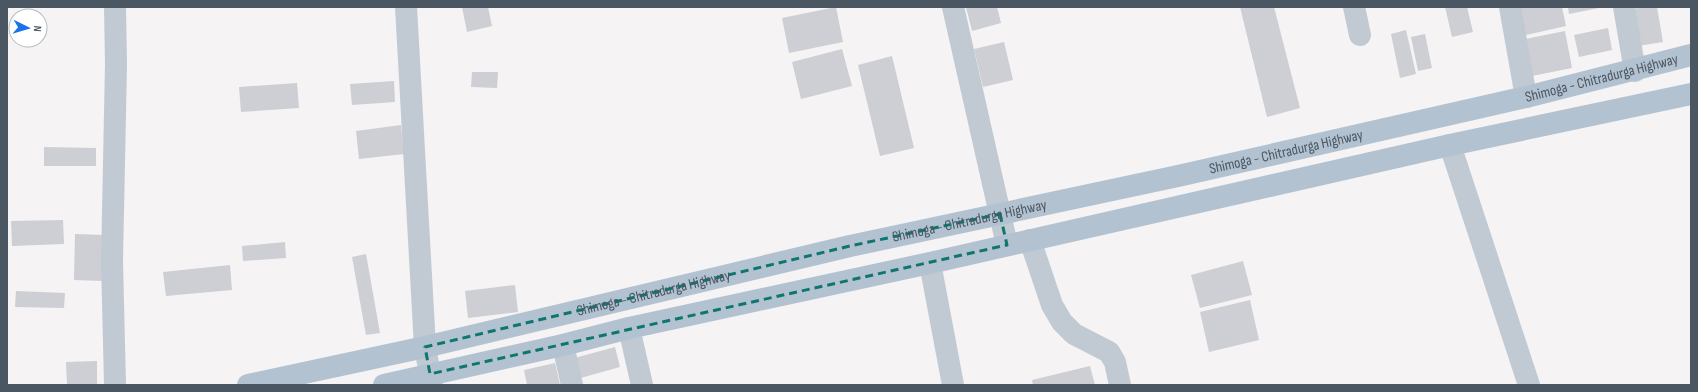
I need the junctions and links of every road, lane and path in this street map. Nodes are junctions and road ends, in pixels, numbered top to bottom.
1 (115, 7) edge
2 (406, 7) edge
3 (953, 7) edge
4 (1354, 7) edge
5 (1510, 7) edge
6 (1624, 7) edge
7 (1360, 35) dead end
8 (1691, 55) edge
9 (1635, 71) junction
10 (1691, 94) edge
11 (1526, 97) junction
12 (1450, 145) junction
13 (1000, 214) junction
14 (1030, 240) junction
15 (1007, 245) junction
16 (930, 263) junction
17 (628, 328) junction
18 (563, 345) junction
19 (425, 347) junction
20 (431, 379) edge
21 (114, 385) edge
22 (248, 385) edge
23 (384, 385) edge
24 (572, 385) edge
25 (642, 385) edge
26 (952, 385) edge
27 (1120, 385) edge
28 (1529, 385) edge

1 - 21 street
2 - 19 street
3 - 13 street
4 - 7 street
5 - 11 street
6 - 9 street
8 - 9 main road, Shimoga - Chitradurga Highway
9 - 11 main road, Shimoga - Chitradurga Highway
10 - 12 main road, Shimoga - Chitradurga Highway
11 - 13 main road, Shimoga - Chitradurga Highway
12 - 14 main road, Shimoga - Chitradurga Highway
12 - 28 street
13 - 15 street
13 - 19 main road, Shimoga - Chitradurga Highway
14 - 15 main road, Shimoga - Chitradurga Highway
14 - 27 street
15 - 16 main road, Shimoga - Chitradurga Highway
16 - 17 main road, Shimoga - Chitradurga Highway
16 - 26 street
17 - 18 main road, Shimoga - Chitradurga Highway
17 - 25 street
18 - 20 main road, Shimoga - Chitradurga Highway
18 - 24 street
19 - 20 street
19 - 22 main road, Shimoga - Chitradurga Highway
20 - 23 main road, Shimoga - Chitradurga Highway

